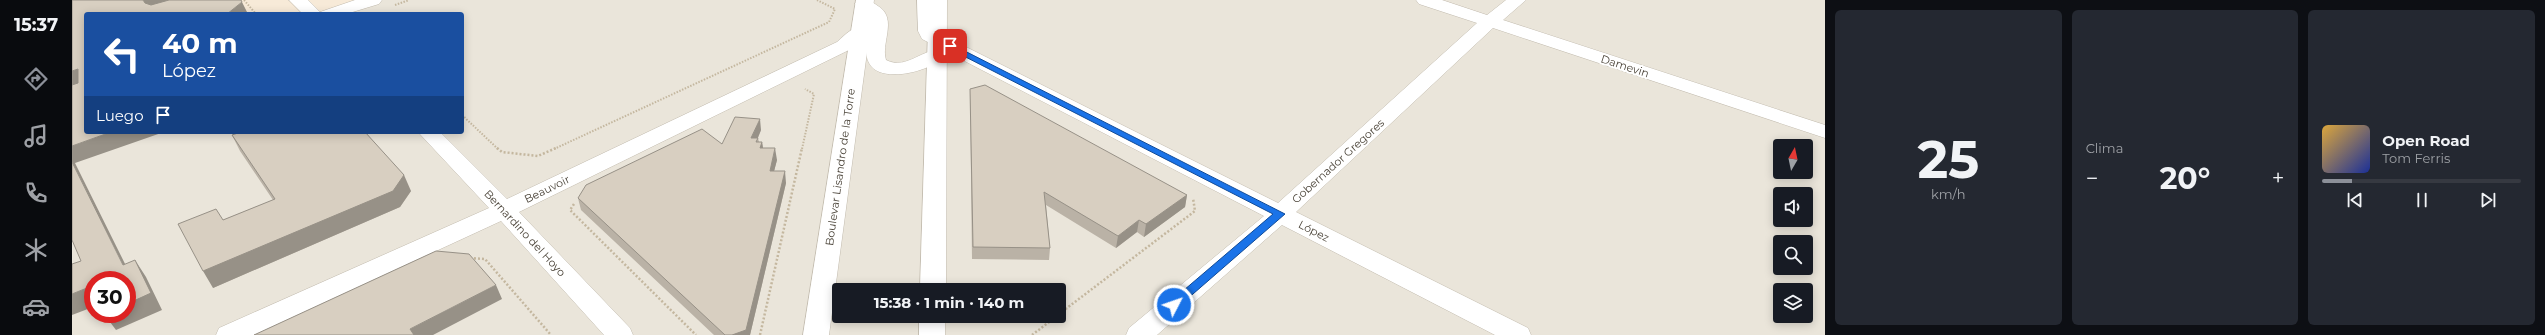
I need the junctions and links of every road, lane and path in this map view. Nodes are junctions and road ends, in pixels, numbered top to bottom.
1 (244, 0) edge
2 (298, 0) edge
3 (373, 0) edge
4 (817, 0) edge
5 (926, 0) edge
6 (938, 0) edge
7 (1425, 0) edge
8 (1517, 0) edge
9 (864, 2) edge
10 (254, 12) edge
11 (311, 12) edge
12 (334, 12) edge
13 (1489, 22) junction
14 (860, 32) junction
15 (936, 47) junction
16 (802, 88) dead end
17 (464, 117) edge
18 (1825, 132) edge
19 (430, 134) edge
20 (1193, 192) dead end
21 (576, 199) dead end
22 (504, 210) junction
23 (1280, 214) junction
24 (464, 258) edge
25 (932, 283) edge
26 (1066, 309) edge
27 (932, 323) edge
28 (1048, 323) edge
29 (229, 335) edge
30 (551, 335) edge
31 (620, 335) edge
32 (696, 335) edge
33 (760, 335) edge
34 (816, 335) edge
35 (932, 335) edge
36 (1032, 335) edge
37 (1139, 335) edge
38 (1518, 335) edge

1 - 10 path
2 - 11 street
3 - 12 street
4 - 17 path
5 - 15 street, López
6 - 15 street
7 - 13 street, Damevin
8 - 13 street, Gobernador Gregores
9 - 14 street, Boulevar Lisandro de la Torre
9 - 15 street
13 - 18 street, Damevin
13 - 23 street, Gobernador Gregores
14 - 22 street, Beauvoir
14 - 34 street, Boulevar Lisandro de la Torre
15 - 23 street, López
15 - 25 street
16 - 33 path
19 - 22 street, Bernardino del Hoyo
20 - 26 path
21 - 32 path
22 - 29 street, Beauvoir
22 - 31 street, Bernardino del Hoyo
23 - 37 street, Gobernador Gregores
23 - 38 street, López
24 - 30 path
27 - 35 street
28 - 36 path

